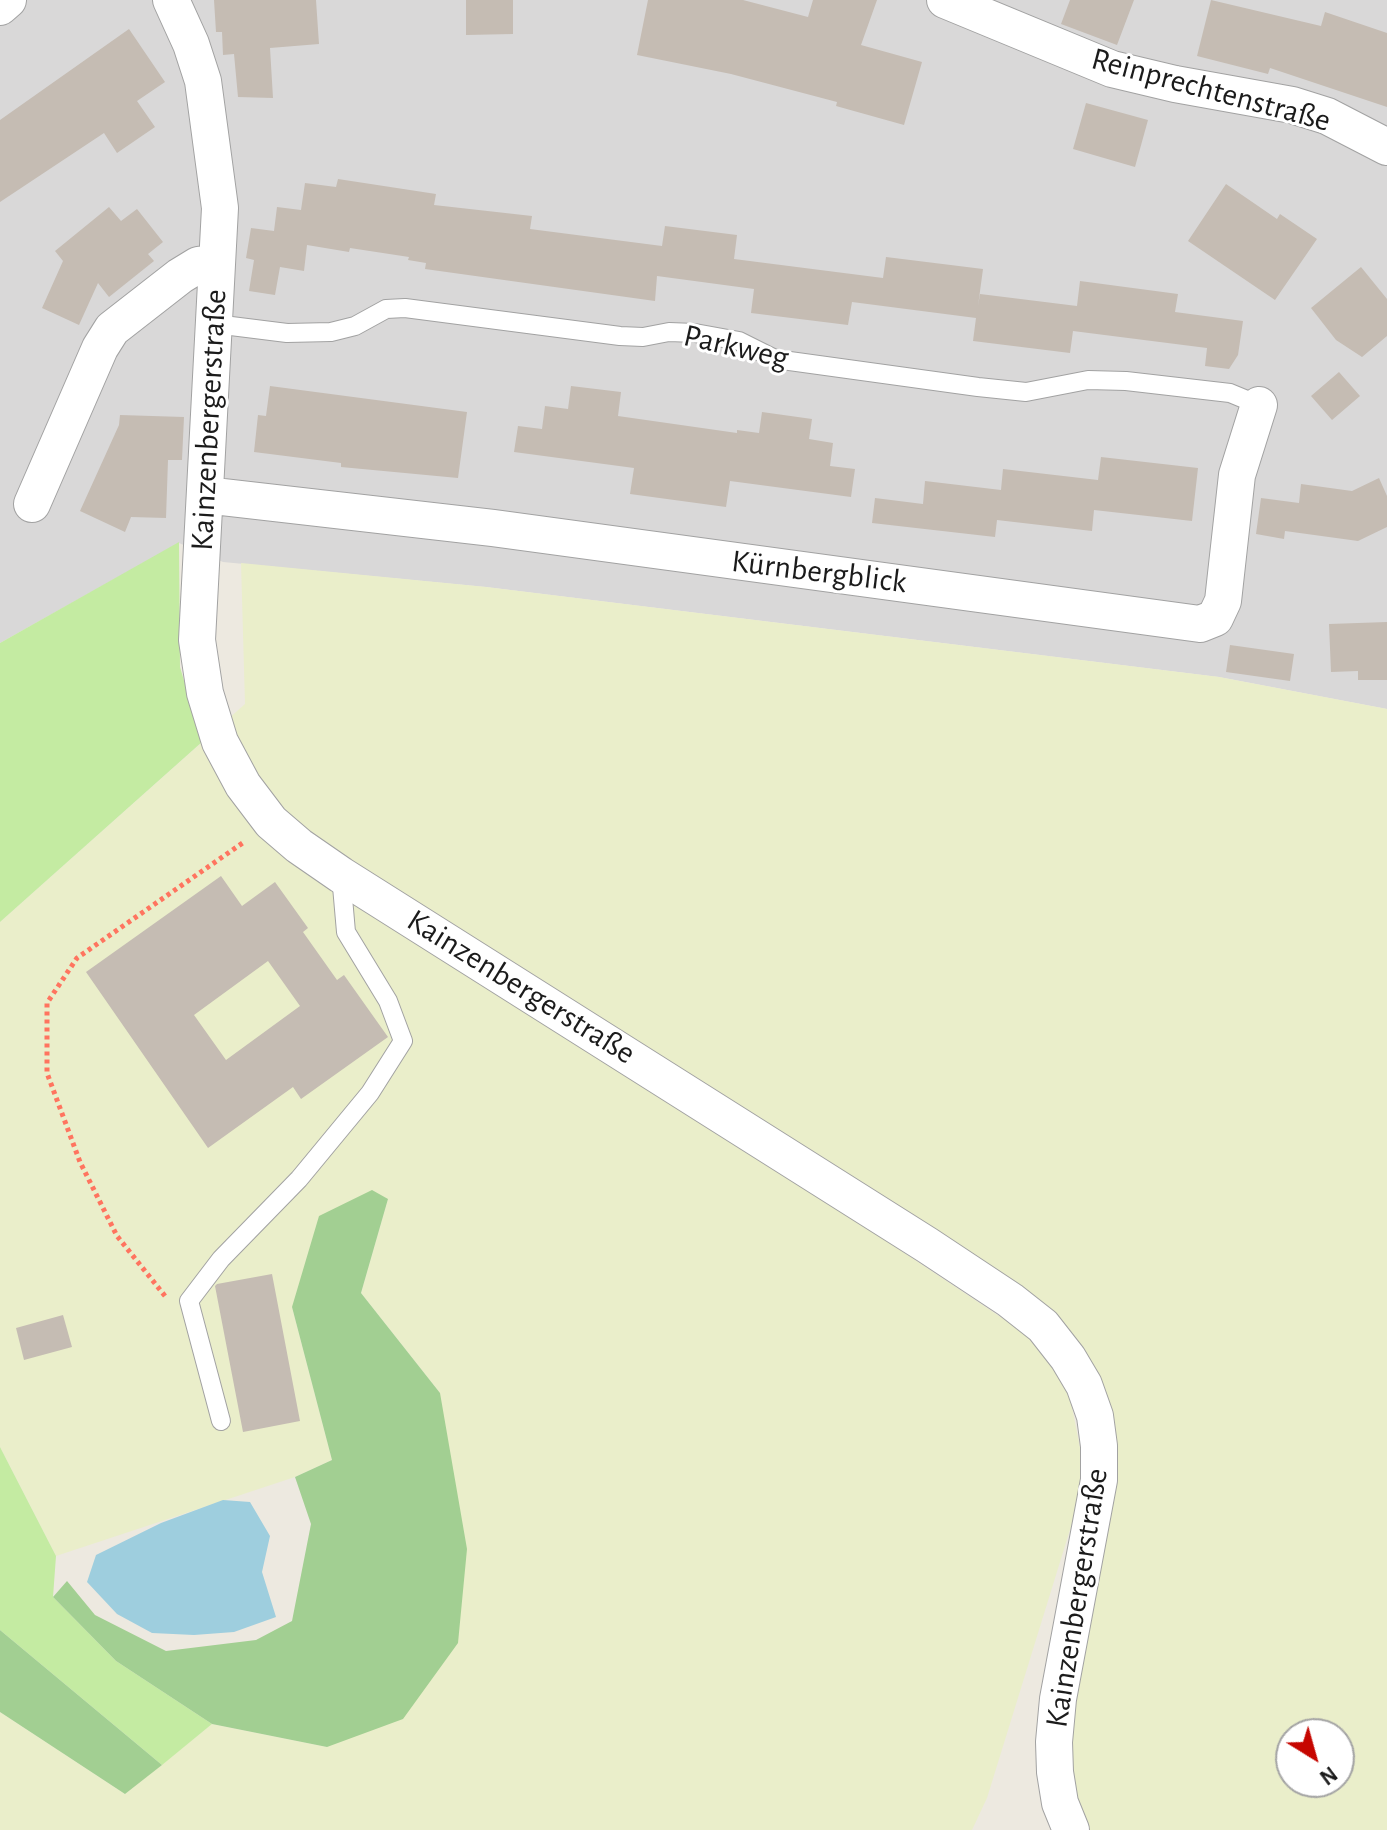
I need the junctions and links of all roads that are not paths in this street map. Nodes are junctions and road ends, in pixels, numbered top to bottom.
1 (8, 0) edge
2 (171, 0) edge
3 (945, 0) edge
4 (0, 7) edge
5 (1387, 147) edge
6 (217, 262) junction
7 (215, 324) junction
8 (1259, 405) joint
9 (205, 495) junction
10 (32, 504) dead end
11 (341, 875) junction
12 (221, 1421) dead end
13 (1071, 1830) edge

1 - 4 street
2 - 6 street, Kainzenbergerstraße
3 - 5 street, Reinprechtenstraße
6 - 7 street, Kainzenbergerstraße
6 - 10 street
7 - 8 lane, Parkweg
7 - 9 street, Kainzenbergerstraße
8 - 9 street, Kürnbergblick
9 - 11 street, Kainzenbergerstraße
11 - 12 lane
11 - 13 street, Kainzenbergerstraße

